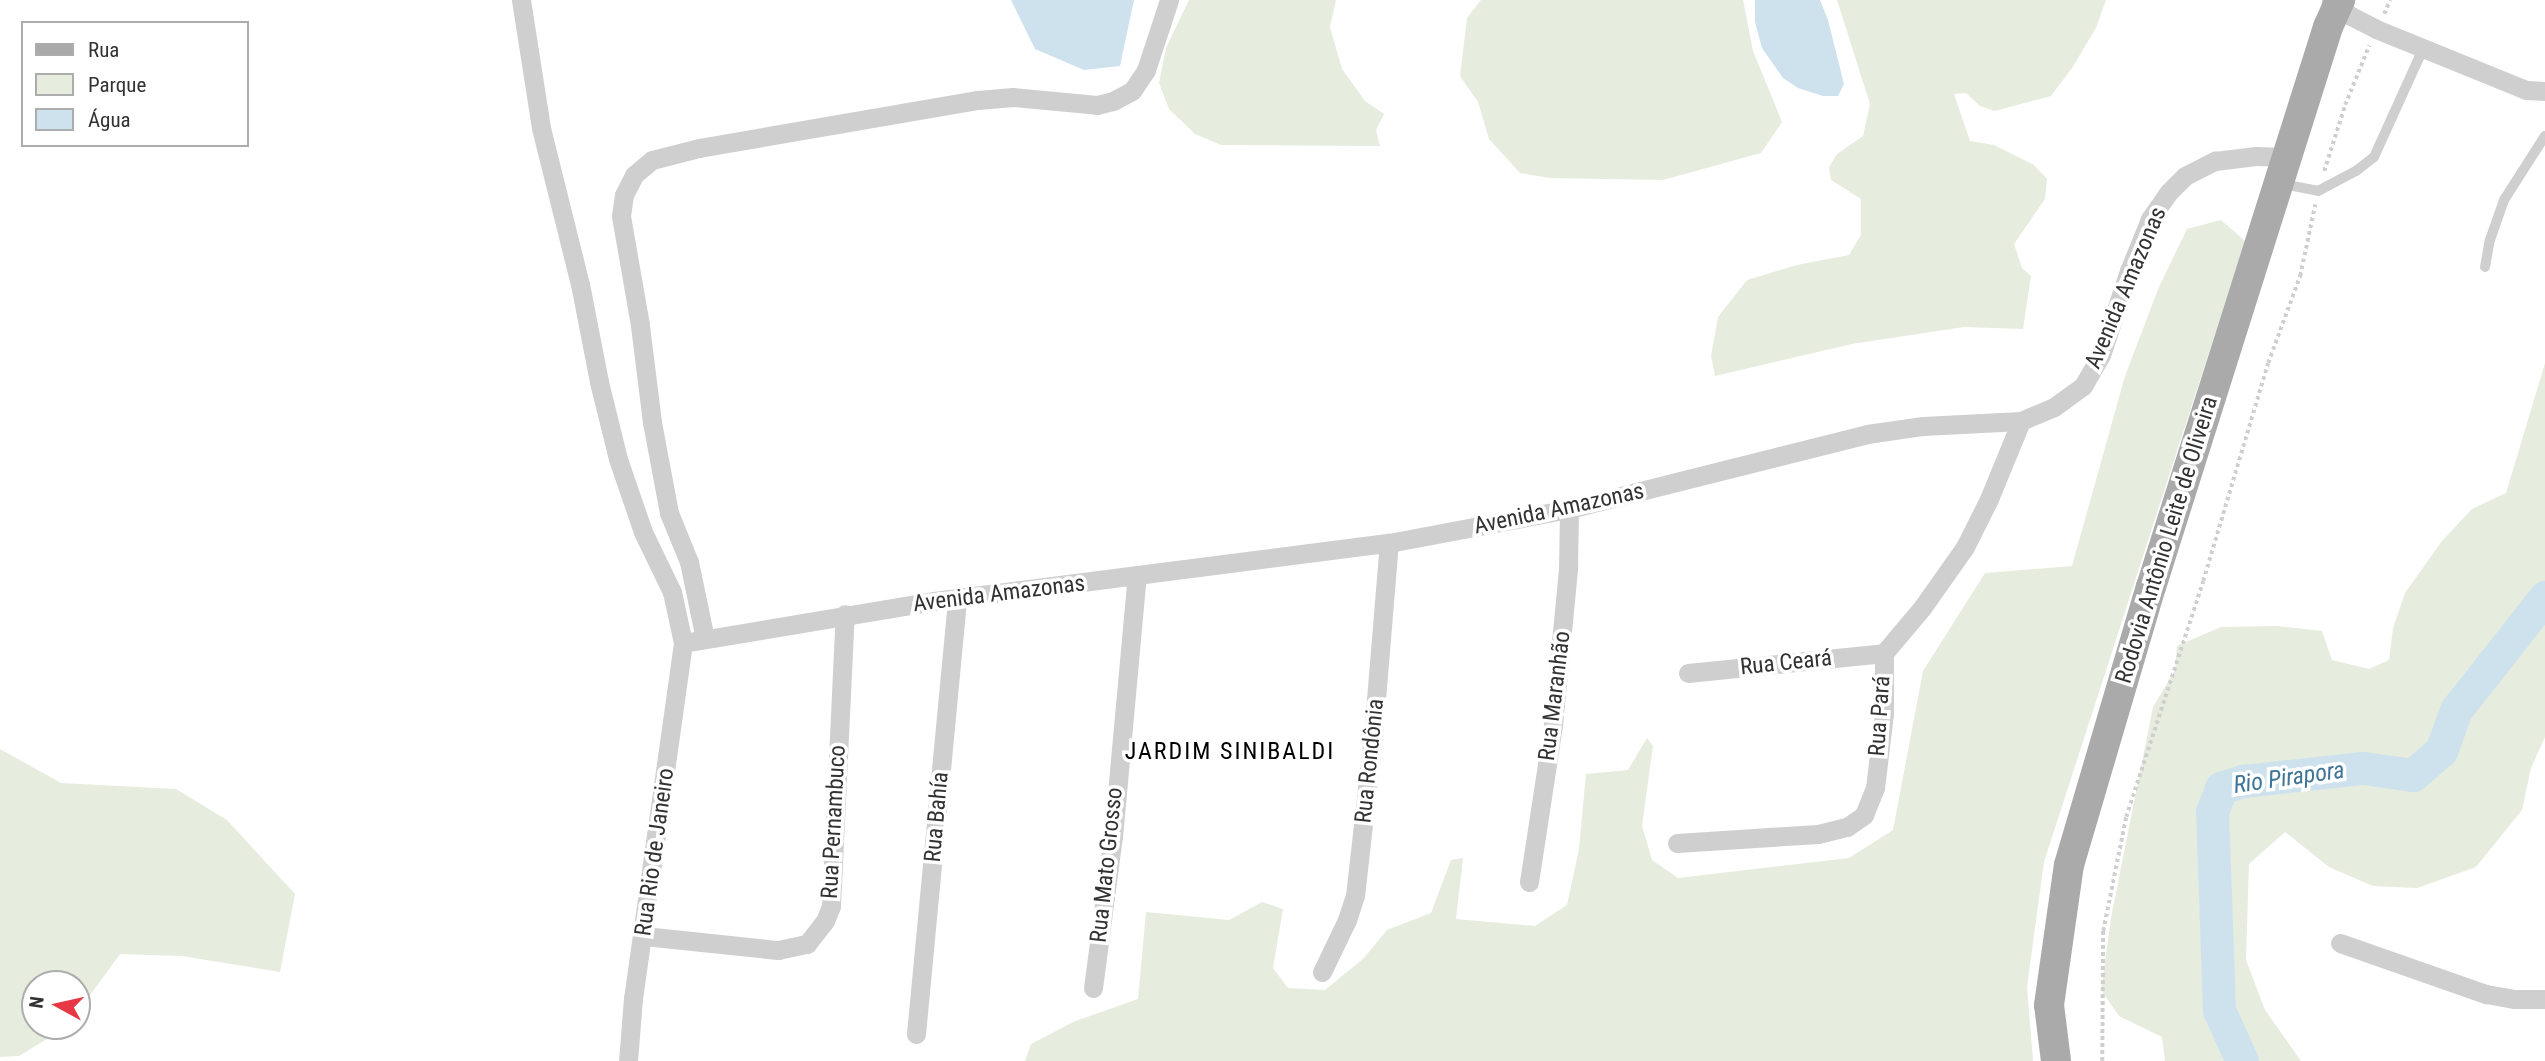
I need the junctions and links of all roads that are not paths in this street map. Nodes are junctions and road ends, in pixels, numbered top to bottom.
1 (522, 0) edge
2 (1169, 0) edge
3 (2333, 7) edge
4 (2423, 49) junction
5 (2545, 91) edge
6 (2545, 136) edge
7 (2283, 170) junction
8 (2486, 267) dead end
9 (2021, 421) junction
10 (1569, 509) junction
11 (1389, 543) junction
12 (1137, 575) junction
13 (957, 599) junction
14 (845, 614) junction
15 (705, 639) junction
16 (683, 643) junction
17 (1884, 653) junction
18 (1688, 673) dead end
19 (1677, 844) dead end
20 (1529, 882) dead end
21 (644, 936) junction
22 (2340, 943) dead end
23 (1322, 972) dead end
24 (1093, 988) dead end
25 (2545, 999) edge
26 (916, 1034) dead end
27 (628, 1061) edge
28 (2056, 1061) edge

1 - 16 street, Rua Rio de Janeiro
2 - 15 street
3 - 4 street
3 - 7 main road, Rodovia Antônio Leite de Oliveira
4 - 5 street
4 - 7 lane
6 - 8 lane
7 - 9 street, Avenida Amazonas
7 - 28 main road, Rodovia Antônio Leite de Oliveira
9 - 10 street, Avenida Amazonas
9 - 17 street, Rua Pará
10 - 11 street, Avenida Amazonas
10 - 20 street, Rua Maranhão
11 - 12 street, Avenida Amazonas
11 - 23 street, Rua Rondônia
12 - 13 street, Avenida Amazonas
12 - 24 street, Rua Mato Grosso
13 - 14 street, Avenida Amazonas
13 - 26 street, Rua Bahía
14 - 15 street, Avenida Amazonas
14 - 21 street, Rua Pernambuco
15 - 16 street, Avenida Amazonas
16 - 21 street, Rua Rio de Janeiro
17 - 18 street, Rua Ceará
17 - 19 street, Rua Pará
21 - 27 street, Rua Rio de Janeiro
22 - 25 street

